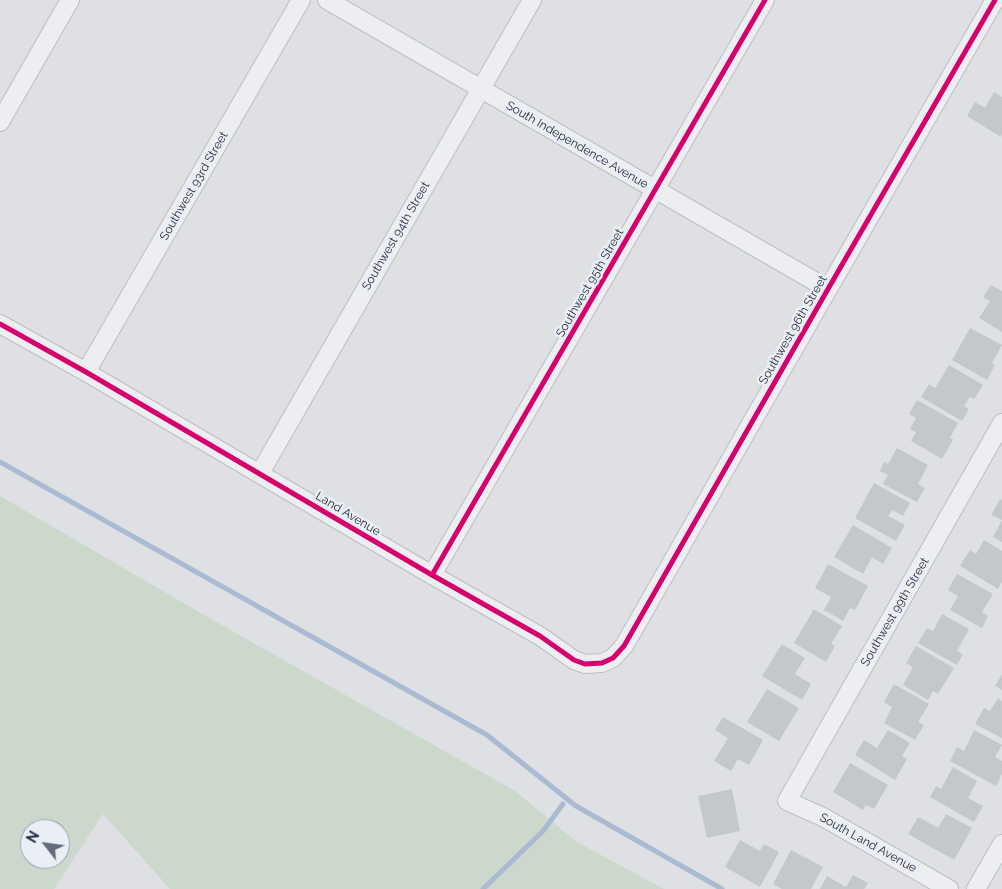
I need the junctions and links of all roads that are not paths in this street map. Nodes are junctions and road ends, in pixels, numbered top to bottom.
1 (70, 0) edge
2 (301, 0) edge
3 (328, 0) edge
4 (532, 0) edge
5 (765, 0) edge
6 (996, 0) edge
7 (481, 89) junction
8 (0, 122) edge
9 (655, 191) junction
10 (828, 290) junction
11 (0, 324) edge
12 (86, 372) junction
13 (1002, 423) edge
14 (260, 473) junction
15 (432, 575) junction
16 (602, 663) joint
17 (787, 801) joint
18 (1002, 844) edge
19 (949, 889) edge
20 (976, 889) edge

1 - 8 street
2 - 12 street, Southwest 93rd Street
3 - 7 street, South Independence Avenue
4 - 7 street, Southwest 94th Street
5 - 9 street, Southwest 95th Street
6 - 10 street, Southwest 96th Street
7 - 9 street, South Independence Avenue
7 - 14 street, Southwest 94th Street
9 - 10 street, South Independence Avenue
9 - 15 street, Southwest 95th Street
10 - 16 street, Southwest 96th Street
11 - 12 street, Land Avenue
12 - 14 street, Land Avenue
13 - 17 street, Southwest 99th Street
14 - 15 street, Land Avenue
15 - 16 street, Land Avenue
17 - 19 street, South Land Avenue
18 - 20 street

